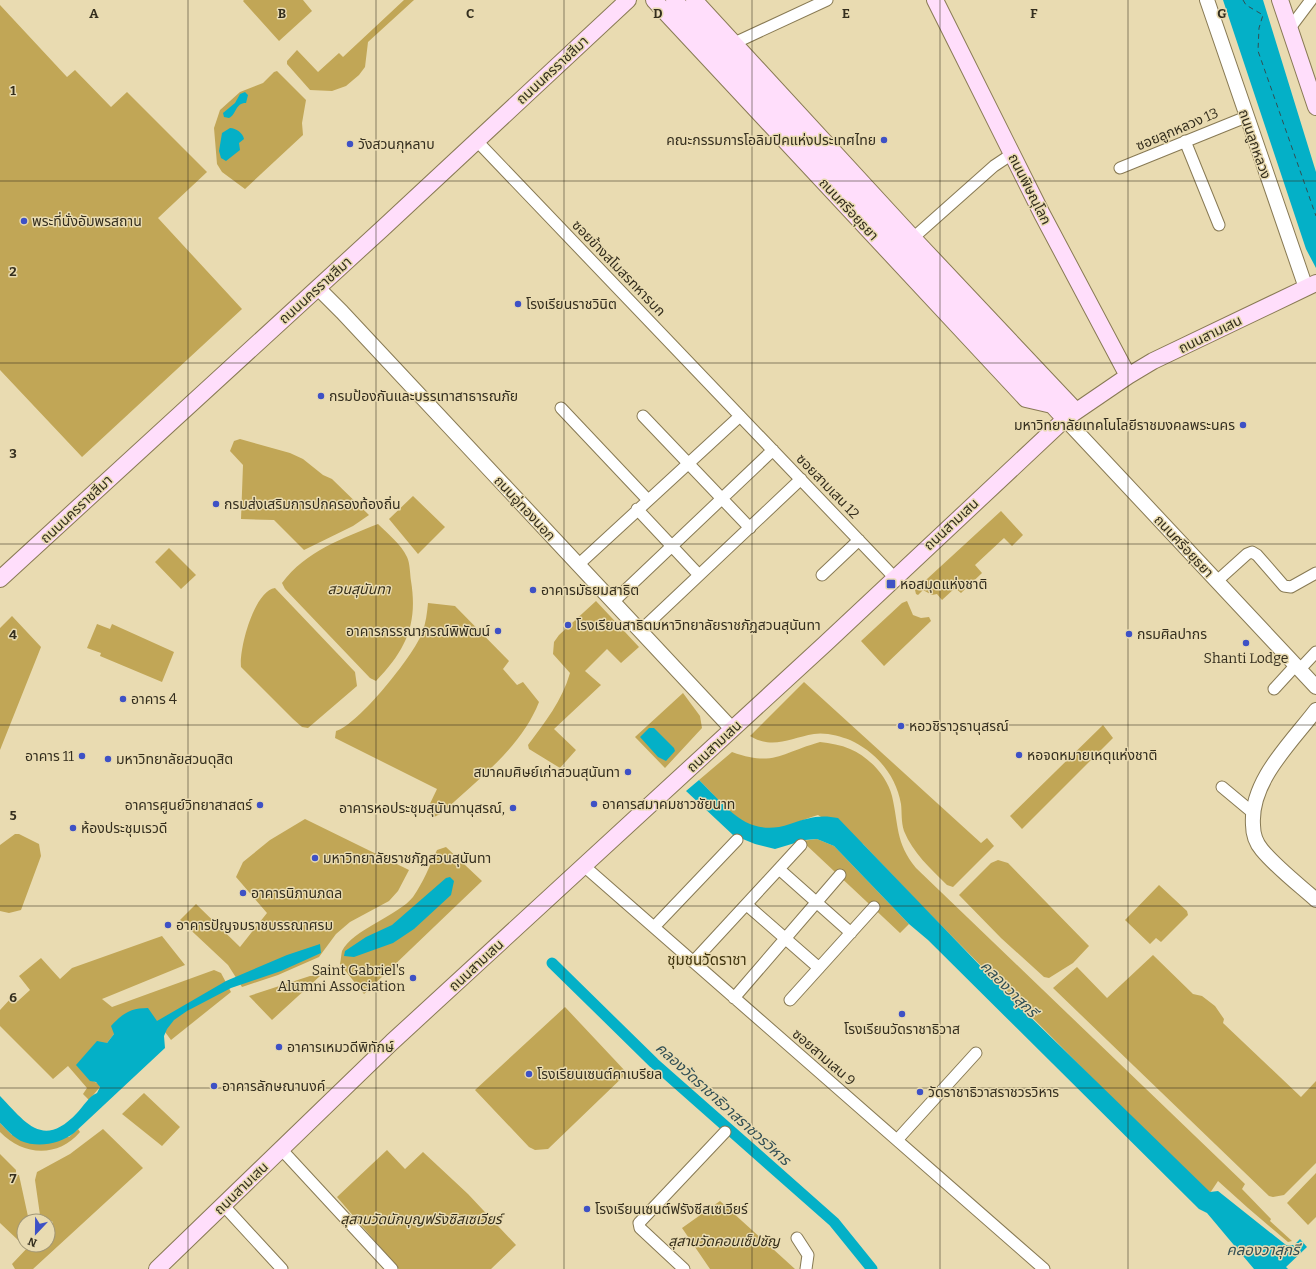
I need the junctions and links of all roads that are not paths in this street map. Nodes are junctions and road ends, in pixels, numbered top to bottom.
1 (628, 0) edge
2 (654, 0) edge
3 (674, 0) edge
4 (694, 0) edge
5 (827, 0) edge
6 (935, 0) edge
7 (1207, 0) edge
8 (1280, 0) edge
9 (1311, 0) edge
10 (1290, 28) junction
11 (722, 51) junction
12 (1316, 107) edge
13 (1246, 117) junction
14 (476, 140) junction
15 (1185, 141) junction
16 (1012, 154) junction
17 (831, 168) junction
18 (1120, 168) dead end
19 (1219, 225) dead end
20 (913, 238) junction
21 (918, 271) junction
22 (943, 278) junction
23 (1312, 285) edge
24 (318, 288) junction
25 (989, 327) junction
26 (1128, 376) junction
27 (1052, 405) junction
28 (561, 408) dead end
29 (1070, 415) junction
30 (643, 416) dead end
31 (740, 416) junction
32 (773, 450) junction
33 (688, 463) junction
34 (801, 480) junction
35 (722, 499) junction
36 (647, 500) junction
37 (637, 510) junction
38 (750, 528) junction
39 (859, 540) junction
40 (672, 546) junction
41 (578, 565) junction
42 (1316, 573) edge
43 (699, 575) junction
44 (822, 575) dead end
45 (894, 577) junction
46 (0, 579) edge
47 (1216, 581) junction
48 (613, 602) junction
49 (640, 631) junction
50 (1316, 652) edge
51 (1298, 667) junction
52 (1316, 686) edge
53 (1274, 689) dead end
54 (1316, 710) edge
55 (732, 730) junction
56 (1222, 787) dead end
57 (1252, 812) junction
58 (736, 840) dead end
59 (801, 845) dead end
60 (584, 866) junction
61 (779, 869) junction
62 (840, 875) dead end
63 (1316, 900) edge
64 (816, 903) junction
65 (747, 905) junction
66 (874, 907) dead end
67 (654, 928) junction
68 (851, 933) junction
69 (785, 938) junction
70 (693, 962) junction
71 (819, 968) junction
72 (734, 998) junction
73 (790, 1000) dead end
74 (976, 1053) dead end
75 (726, 1132) dead end
76 (897, 1140) junction
77 (281, 1149) junction
78 (224, 1206) junction
79 (797, 1238) dead end
80 (156, 1269) edge
81 (282, 1269) edge
82 (392, 1269) edge
83 (684, 1269) edge
84 (806, 1269) edge
85 (1044, 1269) edge

1 - 14 main road, ถนนนครราชสีมา
2 - 11 main road, ถนนศรีอยุธยา
3 - 11 main road, ถนนศรีอยุธยา
4 - 11 main road, ถนนศรีอยุธยา
5 - 11 street
6 - 16 main road, ถนนพิษณุโลก
7 - 13 street, ถนนลูกหลวง
8 - 10 main road
9 - 10 street
10 - 12 main road
11 - 17 main road, ถนนศรีอยุธยา
11 - 17 main road, ถนนศรีอยุธยา
13 - 15 street, ซอยลูกหลวง 13
13 - 23 street, ถนนลูกหลวง
14 - 24 main road, ถนนนครราชสีมา
14 - 31 street, ซอยข้างสโมสรทหารบก
15 - 18 street, ซอยลูกหลวง 13
15 - 19 street
16 - 20 street
16 - 26 main road, ถนนพิษณุโลก
17 - 20 main road, ถนนศรีอยุธยา
17 - 21 main road, ถนนศรีอยุธยา
20 - 22 main road, ถนนศรีอยุธยา
21 - 22 main road, ถนนศรีอยุธยา
21 - 27 main road, ถนนศรีอยุธยา
22 - 25 main road, ถนนศรีอยุธยา
23 - 26 main road, ถนนสามเสน
24 - 41 street, ถนนอู่ทองนอก
24 - 46 main road, ถนนนครราชสีมา
25 - 27 main road, ถนนศรีอยุธยา
25 - 29 main road, ถนนศรีอยุธยา
26 - 29 main road, ถนนสามเสน
27 - 29 main road, ถนนศรีอยุธยา
28 - 36 street
29 - 45 main road, ถนนสามเสน
29 - 47 street, ถนนศรีอยุธยา
30 - 33 street
31 - 32 street, ซอยสามเสน 12
31 - 33 street
32 - 34 street, ซอยสามเสน 12
32 - 35 street
33 - 35 street
33 - 36 street
34 - 38 street
34 - 39 street, ซอยสามเสน 12
35 - 38 street
35 - 40 street
36 - 37 street
37 - 40 street
37 - 41 street
38 - 43 street
39 - 44 street
39 - 45 street, ซอยสามเสน 12
40 - 43 street
40 - 48 street
41 - 48 street, ถนนอู่ทองนอก
42 - 47 street
43 - 49 street
45 - 55 main road, ถนนสามเสน
47 - 51 street, ถนนศรีอยุธยา
48 - 49 street, ถนนอู่ทองนอก
49 - 55 street, ถนนอู่ทองนอก
50 - 51 street
51 - 52 street, ถนนศรีอยุธยา
51 - 53 street
54 - 57 street
55 - 60 main road, ถนนสามเสน
56 - 57 street
57 - 63 street
58 - 67 street
59 - 61 street
60 - 67 street, ซอยสามเสน 9
60 - 77 main road, ถนนสามเสน
61 - 64 street
61 - 65 street
62 - 64 street
64 - 68 street
64 - 69 street
65 - 69 street
65 - 70 street
66 - 68 street
67 - 70 street, ซอยสามเสน 9
68 - 71 street
69 - 71 street
69 - 72 street
70 - 72 street, ซอยสามเสน 9
71 - 73 street
72 - 76 street, ซอยสามเสน 9
74 - 76 street
75 - 83 street
76 - 85 street, ซอยสามเสน 9
77 - 78 main road, ถนนสามเสน
77 - 82 street
78 - 80 main road, ถนนสามเสน
78 - 81 street
79 - 84 street

